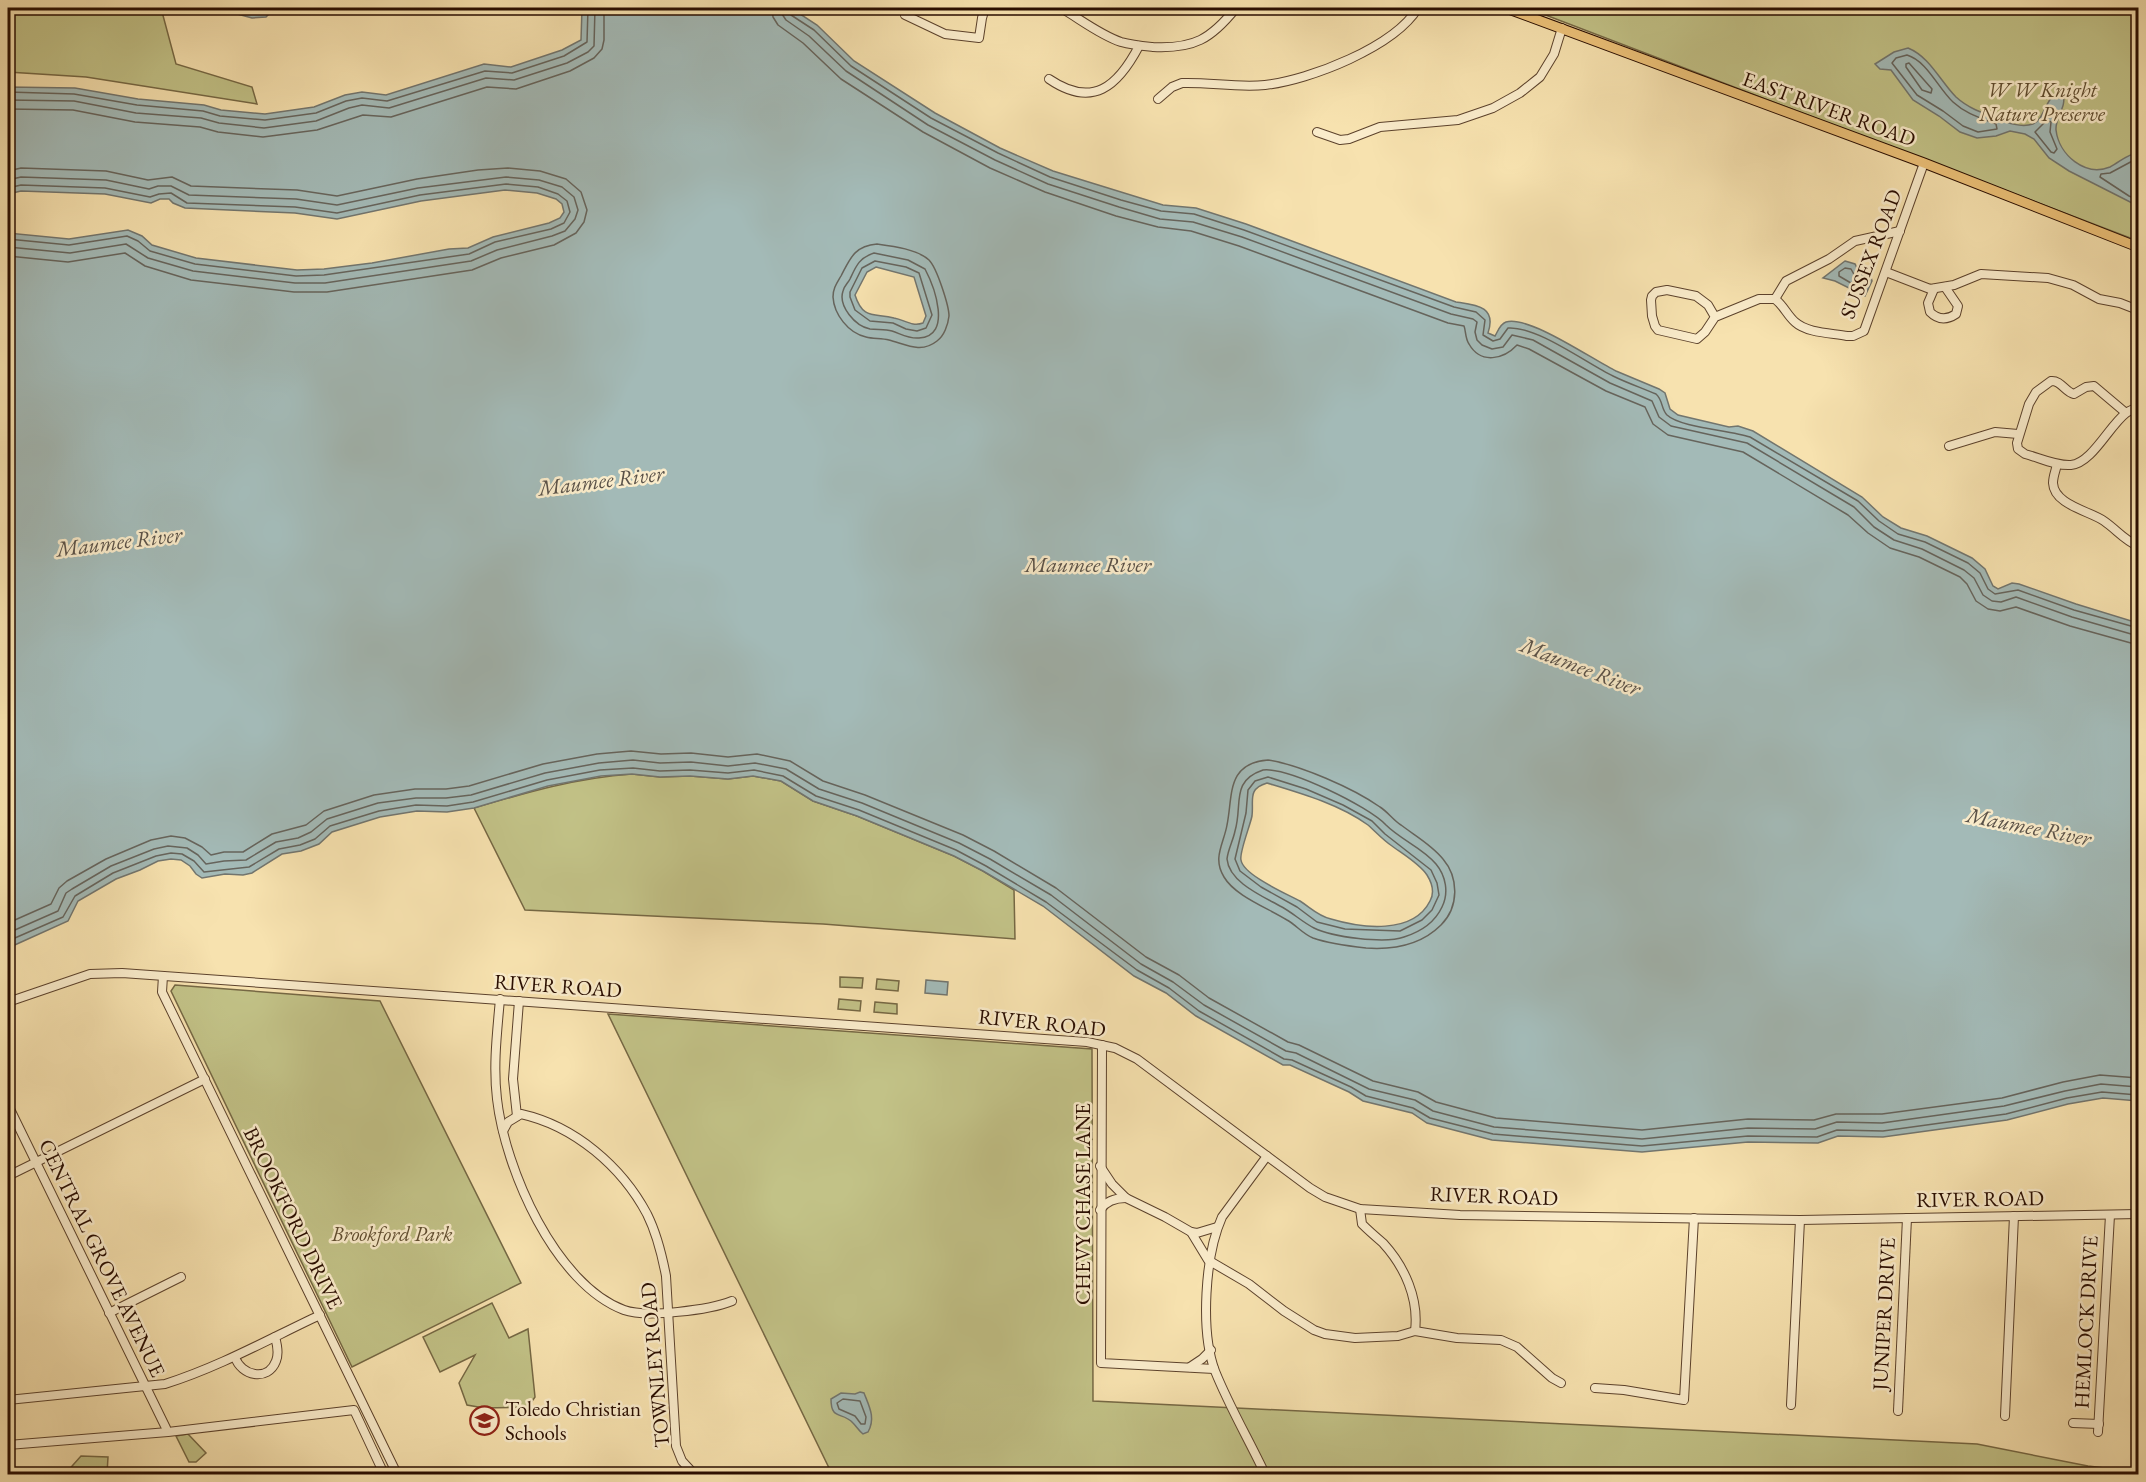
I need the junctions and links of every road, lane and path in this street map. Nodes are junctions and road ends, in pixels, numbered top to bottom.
1 (985, 8) edge
2 (1061, 8) edge
3 (1236, 8) edge
4 (1418, 8) edge
5 (1506, 8) edge
6 (905, 15) dead end
7 (1562, 28) junction
8 (1139, 46) junction
9 (1049, 79) dead end
10 (1158, 99) dead end
11 (1317, 132) dead end
12 (1924, 164) junction
13 (1900, 231) junction
14 (1879, 236) junction
15 (2139, 247) edge
16 (1894, 250) junction
17 (1886, 272) junction
18 (1945, 287) junction
19 (1934, 289) junction
20 (1775, 299) junction
21 (2139, 310) edge
22 (1715, 317) junction
23 (2139, 407) edge
24 (2126, 413) junction
25 (2018, 434) junction
26 (1949, 446) dead end
27 (2057, 464) junction
28 (2139, 546) edge
29 (164, 975) junction
30 (500, 999) junction
31 (519, 1001) junction
32 (8, 1002) edge
33 (1102, 1045) junction
34 (205, 1079) junction
35 (8, 1105) edge
36 (517, 1116) junction
37 (503, 1131) junction
38 (1267, 1156) junction
39 (35, 1162) junction
40 (1100, 1166) junction
41 (8, 1176) edge
42 (1126, 1198) junction
43 (1360, 1209) junction
44 (1100, 1210) junction
45 (2139, 1214) edge
46 (2110, 1215) junction
47 (2014, 1216) junction
48 (1694, 1218) junction
49 (1907, 1218) junction
50 (1800, 1220) junction
51 (1217, 1227) junction
52 (1191, 1232) junction
53 (1208, 1260) junction
54 (181, 1277) dead end
55 (732, 1301) dead end
56 (109, 1312) junction
57 (669, 1312) junction
58 (320, 1315) junction
59 (1415, 1331) junction
60 (276, 1336) junction
61 (1210, 1350) junction
62 (235, 1357) junction
63 (1189, 1368) junction
64 (1214, 1369) junction
65 (1561, 1383) dead end
66 (145, 1387) junction
67 (1595, 1388) dead end
68 (8, 1400) edge
69 (1791, 1405) dead end
70 (1898, 1411) dead end
71 (2005, 1416) dead end
72 (2073, 1423) dead end
73 (166, 1428) dead end
74 (8, 1445) edge
75 (384, 1474) edge
76 (397, 1474) edge
77 (694, 1474) edge
78 (1265, 1474) edge

1 - 6 street
2 - 8 street
3 - 8 street
4 - 10 street
5 - 7 main road, EAST RIVER ROAD
7 - 11 street
7 - 12 main road, EAST RIVER ROAD
8 - 9 street
12 - 13 street, SUSSEX ROAD
12 - 15 main road, EAST RIVER ROAD
13 - 14 street
13 - 16 street, SUSSEX ROAD
14 - 16 street
14 - 20 street
16 - 17 street, SUSSEX ROAD
17 - 19 street
17 - 20 street, SUSSEX ROAD
18 - 19 street
18 - 19 street
18 - 21 street
20 - 22 street
22 - 22 street
23 - 24 street
24 - 25 street
24 - 27 street
25 - 26 street
25 - 27 street
27 - 28 street
29 - 30 street, RIVER ROAD
29 - 32 street, RIVER ROAD
29 - 34 street, BROOKFORD DRIVE
30 - 31 street, RIVER ROAD
30 - 37 street
31 - 33 street, RIVER ROAD
31 - 36 street
33 - 38 street, RIVER ROAD
33 - 40 street, CHEVY CHASE LANE
34 - 39 street
34 - 58 street, BROOKFORD DRIVE
35 - 39 street, CENTRAL GROVE AVENUE
36 - 37 street
36 - 57 street, TOWNLEY ROAD
37 - 57 street
38 - 43 street, RIVER ROAD
38 - 51 street
39 - 41 street
39 - 56 street, CENTRAL GROVE AVENUE
40 - 42 street
40 - 44 street, CHEVY CHASE LANE
42 - 44 street
42 - 52 street
43 - 48 street, RIVER ROAD
43 - 59 street
44 - 63 street, CHEVY CHASE LANE
45 - 46 street, RIVER ROAD
46 - 47 street, RIVER ROAD
46 - 72 street, HEMLOCK DRIVE
47 - 49 street, RIVER ROAD
47 - 71 street
48 - 50 street, RIVER ROAD
48 - 67 street
49 - 50 street, RIVER ROAD
49 - 70 street, JUNIPER DRIVE
50 - 69 street
51 - 52 street
51 - 53 street
52 - 53 street
53 - 59 street
53 - 61 street
54 - 56 street
55 - 57 street
56 - 66 street, CENTRAL GROVE AVENUE
57 - 77 street, TOWNLEY ROAD
58 - 60 street
58 - 76 street, BROOKFORD DRIVE
59 - 65 street
60 - 62 street
60 - 62 street
61 - 63 street
61 - 64 street
62 - 66 street
63 - 64 street
64 - 78 street
66 - 68 street
66 - 73 street, CENTRAL GROVE AVENUE
74 - 75 street

